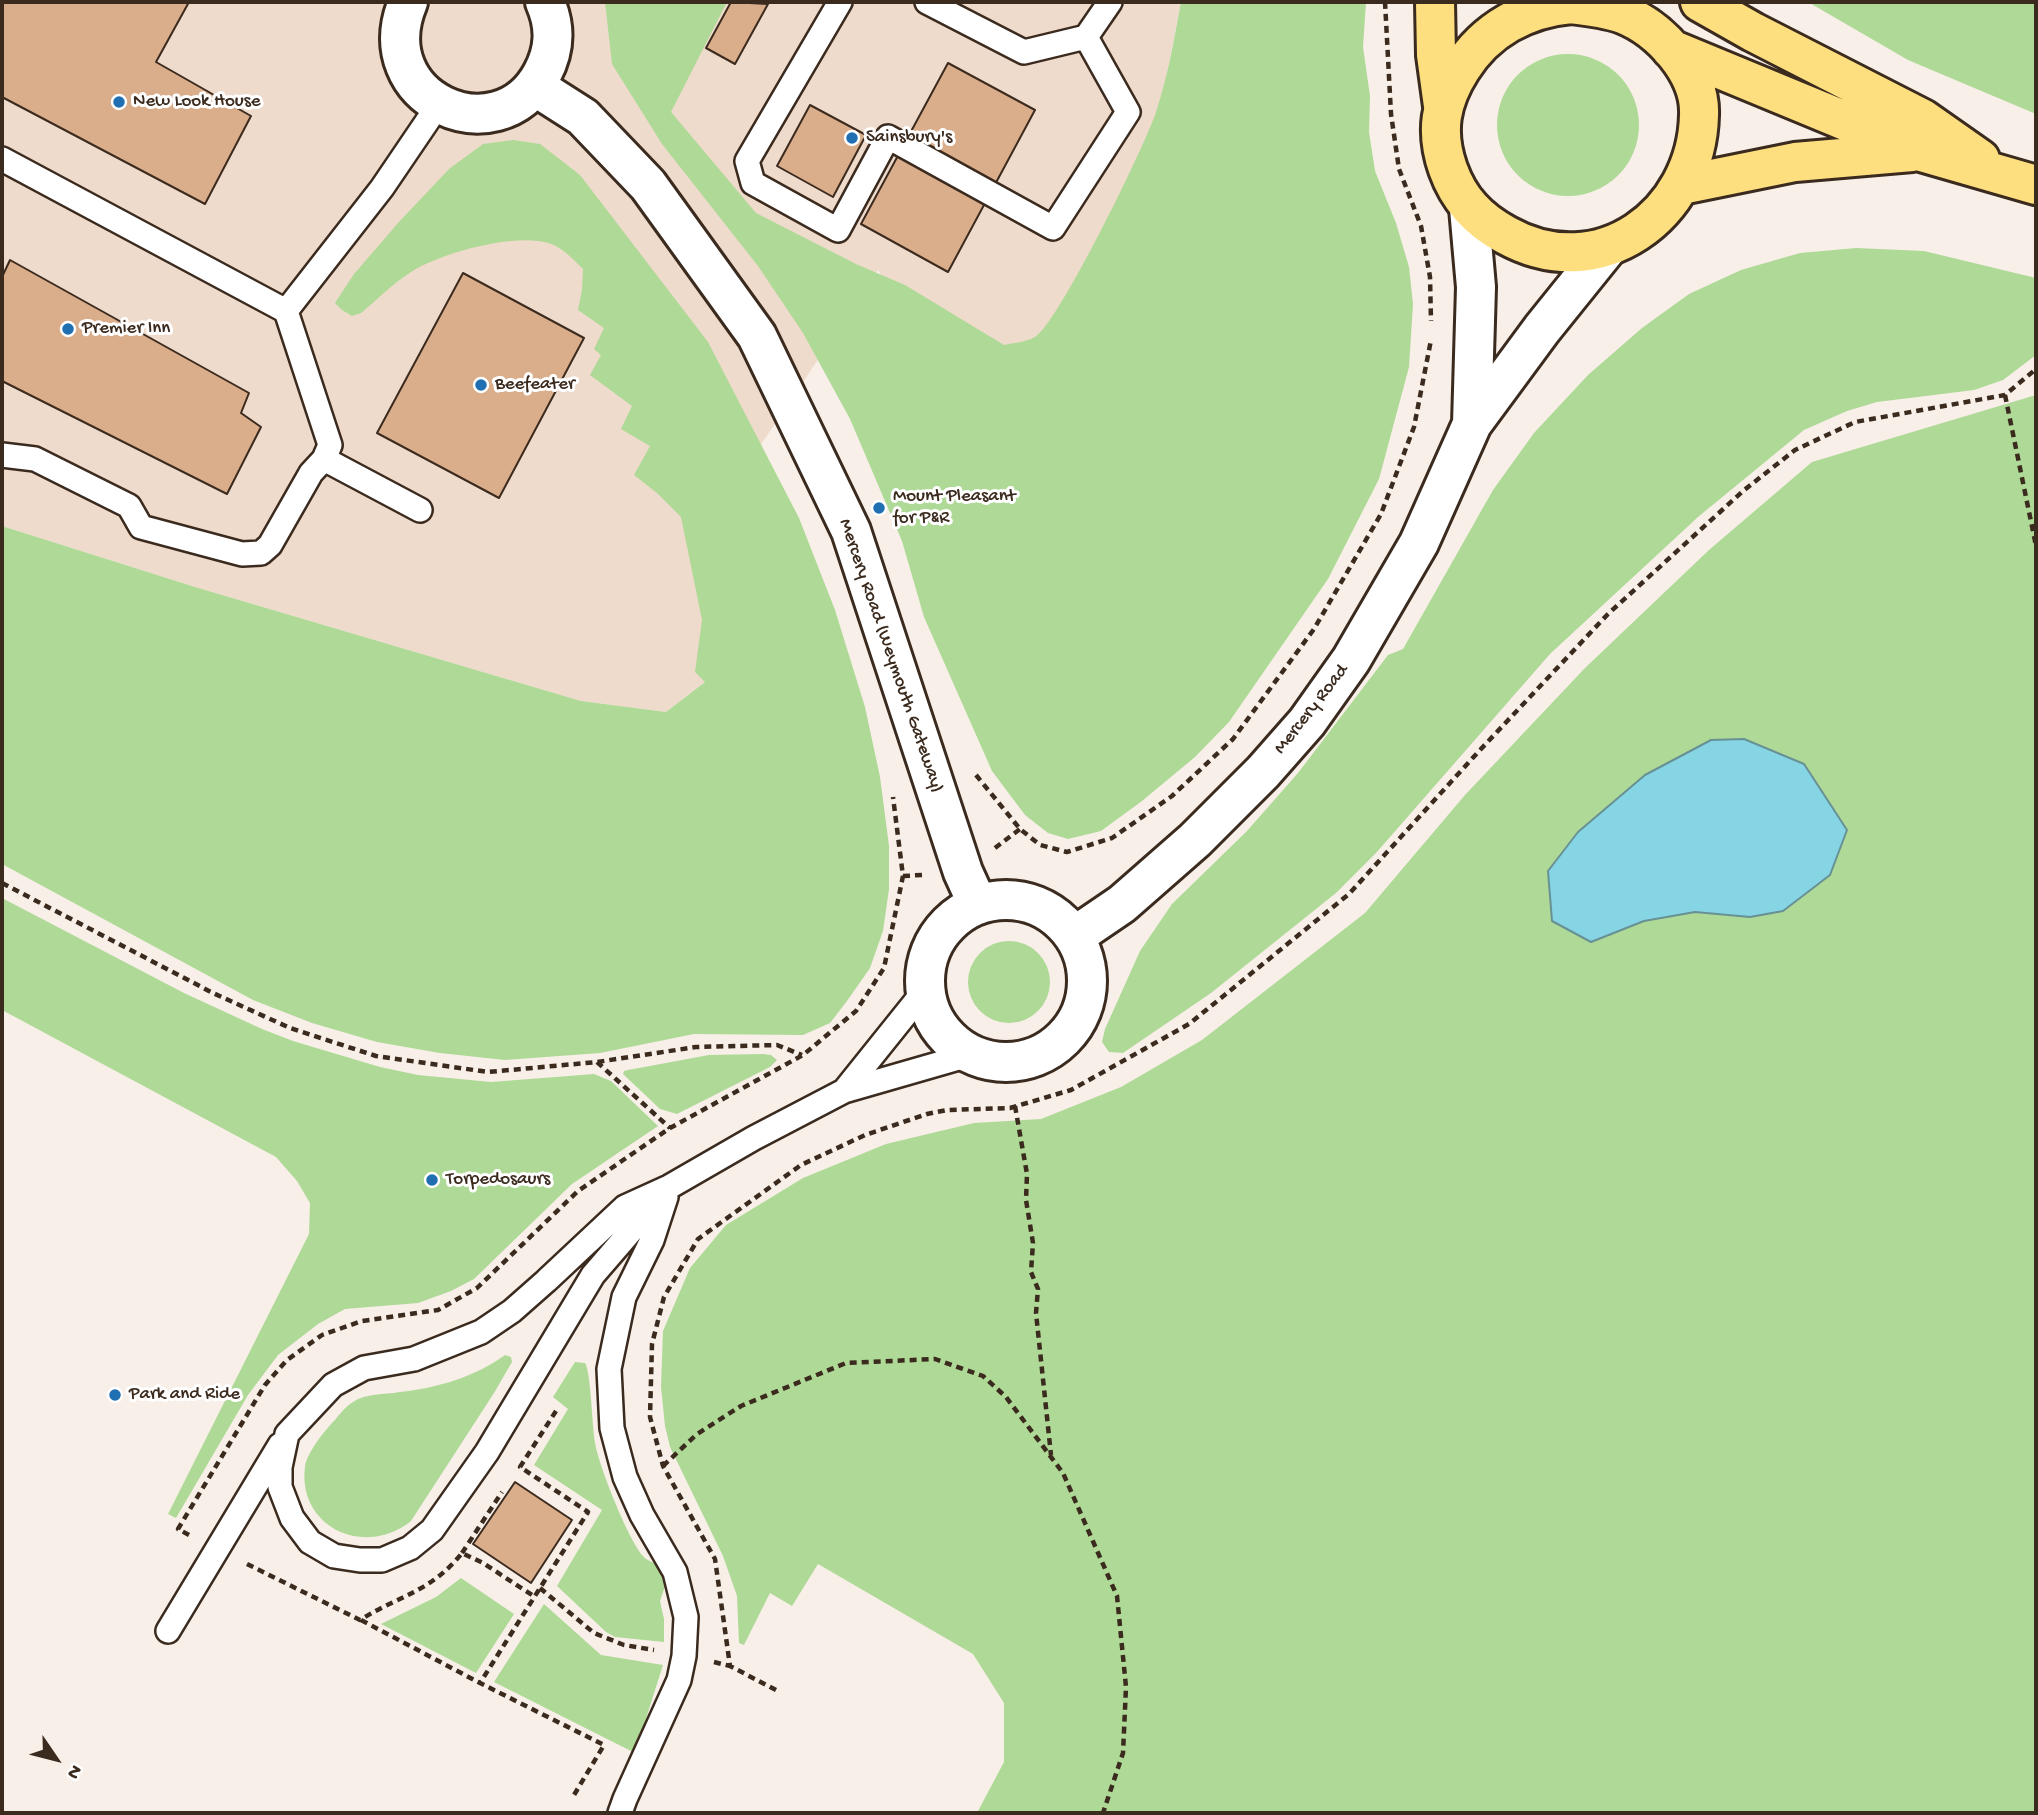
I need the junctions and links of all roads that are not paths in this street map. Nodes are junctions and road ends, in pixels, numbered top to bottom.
1 (408, 2) edge
2 (545, 2) edge
3 (840, 2) edge
4 (927, 2) edge
5 (1110, 2) edge
6 (1435, 2) edge
7 (1700, 2) edge
8 (1599, 4) edge
9 (1086, 37) junction
10 (1671, 49) junction
11 (536, 86) junction
12 (439, 104) junction
13 (1443, 106) junction
14 (1918, 151) junction
15 (2, 159) edge
16 (2019, 179) edge
17 (1682, 185) junction
18 (1469, 208) junction
19 (1608, 247) junction
20 (286, 311) junction
21 (1472, 424) junction
22 (2, 455) edge
23 (324, 459) junction
24 (420, 510) dead end
25 (978, 905) junction
26 (1075, 936) junction
27 (925, 990) junction
28 (969, 1055) junction
29 (844, 1091) junction
30 (669, 1187) junction
31 (288, 1434) junction
32 (168, 1631) dead end
33 (620, 1813) edge

1 - 12 street
2 - 11 street
3 - 9 lane
4 - 9 lane
5 - 9 lane
6 - 13 highway
7 - 16 highway
8 - 10 highway
8 - 13 highway
10 - 14 highway
10 - 17 highway
11 - 12 street
11 - 25 street, Mercery Road (Weymouth Gateway)
12 - 20 lane
13 - 18 highway
14 - 16 highway
14 - 17 highway
15 - 20 lane
17 - 19 highway
18 - 19 highway
18 - 21 street
19 - 21 street
20 - 23 lane
21 - 26 street, Mercery Road
22 - 23 lane
23 - 24 lane
25 - 26 street
25 - 27 street
26 - 28 street
27 - 28 street
27 - 29 lane
28 - 29 lane
29 - 30 lane
30 - 31 lane
30 - 31 lane
30 - 33 lane
31 - 32 lane

